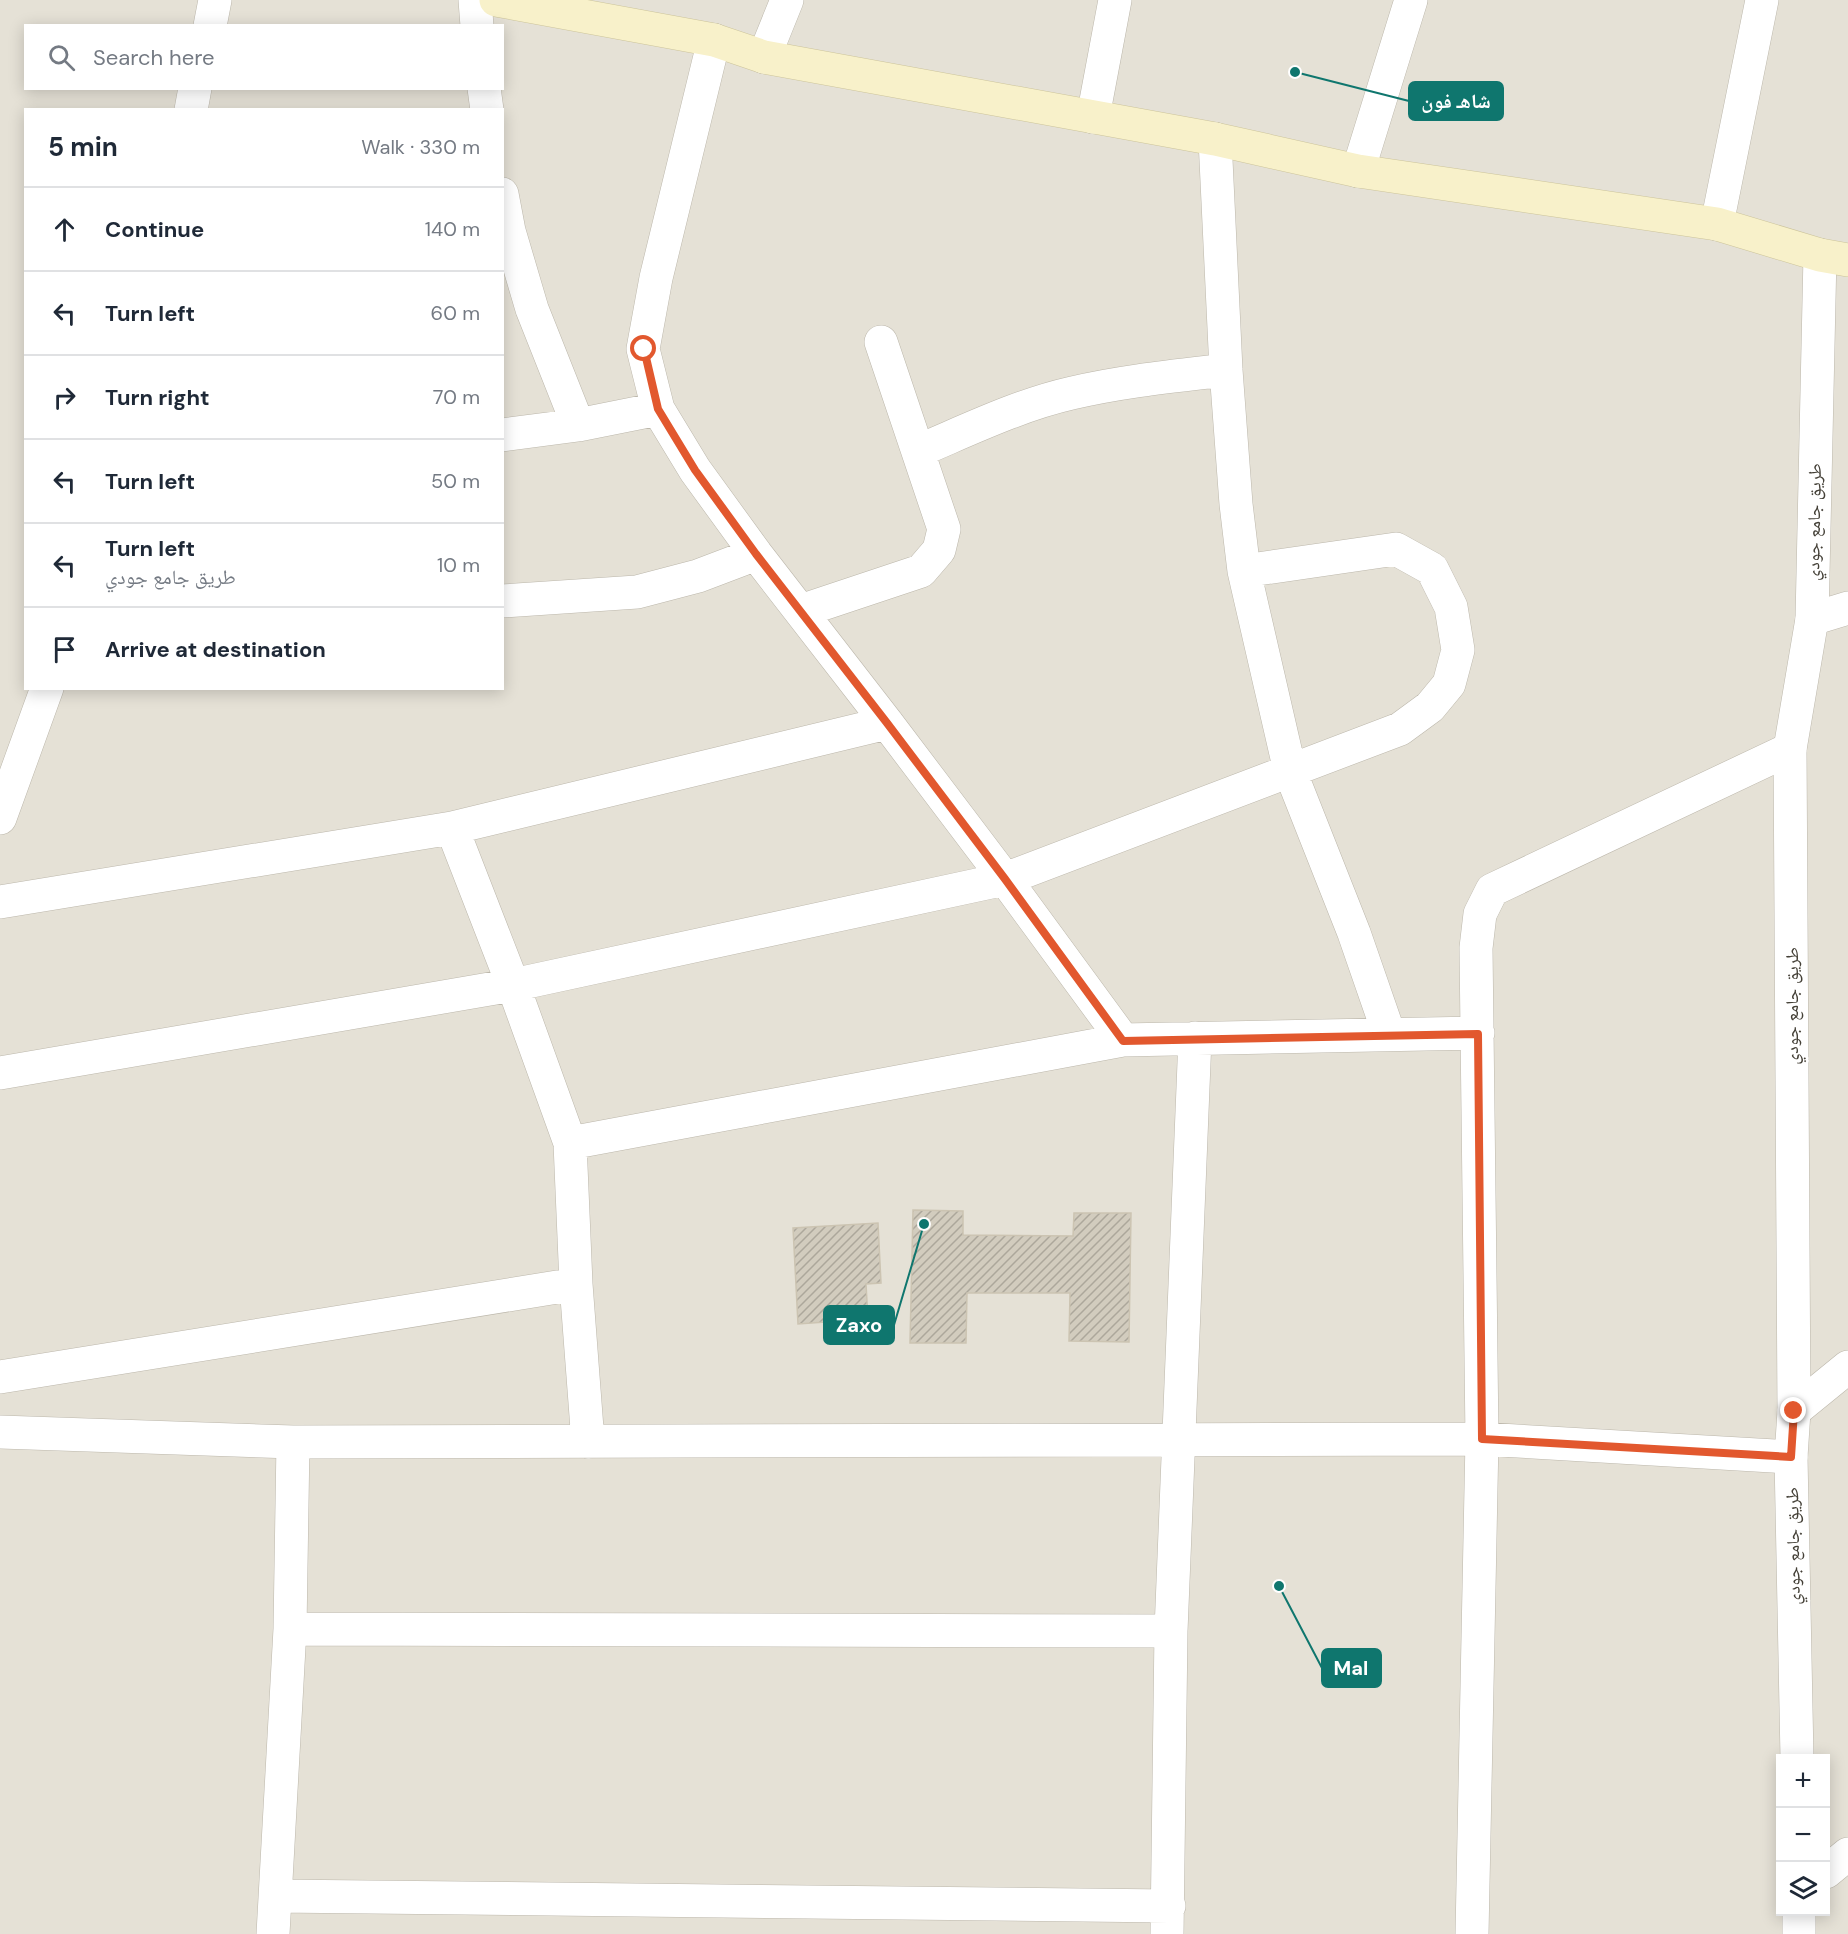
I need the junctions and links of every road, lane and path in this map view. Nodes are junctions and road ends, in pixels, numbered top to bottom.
1 (215, 0) edge
2 (475, 0) edge
3 (787, 0) edge
4 (1115, 0) edge
5 (1411, 0) edge
6 (1762, 0) edge
7 (508, 1) edge
8 (210, 24) edge
9 (477, 24) edge
10 (714, 40) junction
11 (764, 57) junction
12 (195, 90) edge
13 (484, 90) edge
14 (190, 108) edge
15 (487, 108) edge
16 (1093, 117) junction
17 (1215, 139) junction
18 (1358, 171) junction
19 (504, 205) edge
20 (1717, 224) junction
21 (1834, 258) edge
22 (880, 342) dead end
23 (1227, 370) junction
24 (658, 409) junction
25 (578, 425) junction
26 (504, 435) edge
27 (918, 451) junction
28 (756, 554) junction
29 (1244, 571) junction
30 (504, 601) edge
31 (1848, 608) edge
32 (801, 611) junction
33 (1812, 619) junction
34 (46, 690) edge
35 (887, 723) junction
36 (1790, 749) junction
37 (1290, 771) junction
38 (0, 818) edge
39 (452, 828) junction
40 (1005, 879) junction
41 (0, 902) edge
42 (513, 985) junction
43 (1389, 1034) junction
44 (1478, 1034) junction
45 (1195, 1038) junction
46 (1123, 1041) junction
47 (0, 1073) edge
48 (570, 1143) junction
49 (576, 1284) junction
50 (1848, 1367) edge
51 (0, 1377) edge
52 (1794, 1411) junction
53 (0, 1432) edge
54 (1482, 1439) junction
55 (1178, 1441) junction
56 (292, 1442) junction
57 (588, 1442) junction
58 (1791, 1457) junction
59 (290, 1629) junction
60 (1171, 1631) junction
61 (1797, 1754) edge
62 (1848, 1854) edge
63 (1830, 1869) edge
64 (276, 1896) junction
65 (1799, 1916) edge
66 (1168, 1920) edge
67 (273, 1934) edge
68 (1472, 1934) edge
69 (1799, 1934) edge

1 - 8 street
2 - 9 street
3 - 11 street
4 - 16 street
5 - 18 street
6 - 20 street
7 - 10 main road
10 - 11 main road
10 - 24 street
11 - 16 main road
12 - 14 street
13 - 15 street
16 - 17 main road
17 - 18 main road
17 - 23 street
18 - 20 main road
19 - 25 street
20 - 21 main road
21 - 33 street, طريق جامع جودي
22 - 27 street
23 - 27 street
23 - 29 street
24 - 25 street
24 - 28 street
25 - 26 street
27 - 32 street
28 - 30 street
28 - 32 street
29 - 37 street
29 - 37 street
31 - 33 street
32 - 35 street
33 - 36 street, طريق جامع جودي
34 - 38 street
35 - 39 street
35 - 40 street
36 - 44 street
36 - 52 street, طريق جامع جودي
37 - 40 street
37 - 43 street
39 - 41 street
39 - 42 street
40 - 42 street
40 - 46 street
42 - 47 street
42 - 48 street
43 - 44 street
43 - 45 street
44 - 54 street
45 - 46 street
45 - 55 street
46 - 48 street
48 - 49 street
49 - 51 street
49 - 57 street
50 - 52 street
52 - 58 street, طريق جامع جودي
53 - 56 street
54 - 55 street
54 - 58 street
54 - 68 street
55 - 57 street
55 - 60 street
56 - 57 street
56 - 59 street
58 - 61 street, طريق جامع جودي
59 - 60 street
59 - 64 street
60 - 66 street
62 - 63 street
64 - 66 street
64 - 67 street
65 - 69 street

